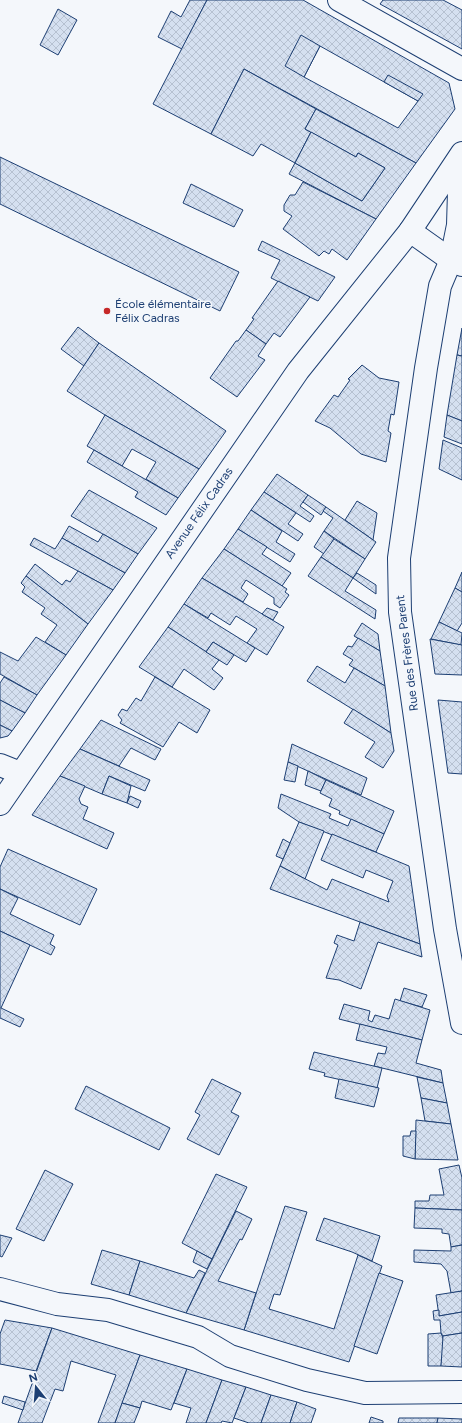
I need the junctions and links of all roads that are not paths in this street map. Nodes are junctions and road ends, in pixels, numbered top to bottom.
1 (339, 0) edge
2 (462, 69) edge
3 (461, 155) edge
4 (410, 231) junction
5 (456, 262) edge
6 (0, 765) edge
7 (20, 773) junction
8 (0, 804) edge
9 (462, 1023) edge
10 (0, 1289) edge
11 (462, 1392) edge

1 - 2 street
3 - 4 street, Avenue Félix Cadras
3 - 5 street, Rue des Frères Parent
4 - 5 street
4 - 7 street, Avenue Félix Cadras
5 - 9 street, Rue des Frères Parent
6 - 7 street
7 - 8 street, Avenue Félix Cadras
10 - 11 street

